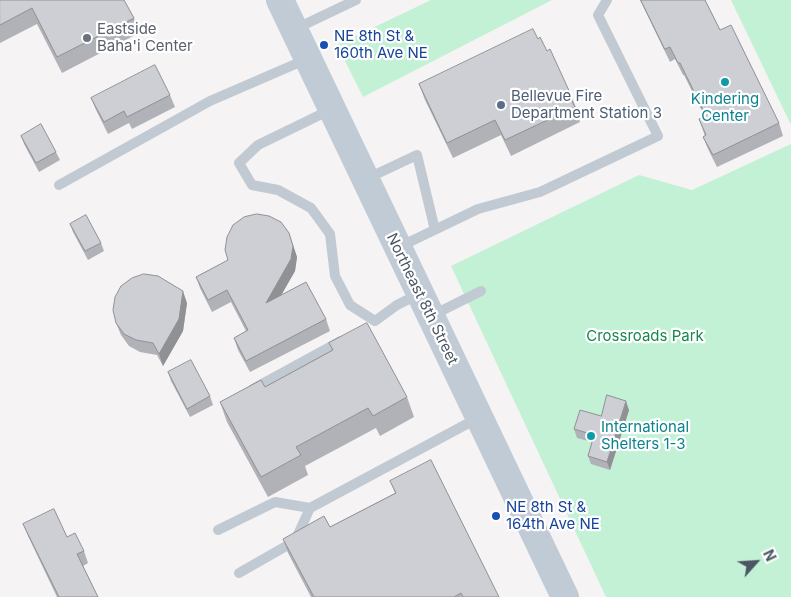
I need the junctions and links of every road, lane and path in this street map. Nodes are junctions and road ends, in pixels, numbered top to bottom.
1 (280, 0) edge
2 (356, 0) edge
3 (607, 0) edge
4 (294, 29) junction
5 (308, 58) junction
6 (332, 109) junction
7 (365, 179) junction
8 (59, 185) dead end
9 (435, 230) junction
10 (398, 247) junction
11 (481, 291) dead end
12 (425, 305) junction
13 (351, 335) edge
14 (243, 394) edge
15 (479, 417) junction
16 (310, 508) junction
17 (218, 530) dead end
18 (239, 573) dead end
19 (565, 597) edge

1 - 4 main road, Northeast 8th Street
2 - 4 lane
3 - 9 lane
4 - 5 main road, Northeast 8th Street
5 - 6 main road, Northeast 8th Street
5 - 8 lane
6 - 7 main road, Northeast 8th Street
6 - 12 lane
7 - 9 lane
7 - 10 main road, Northeast 8th Street
9 - 10 lane
10 - 12 main road, Northeast 8th Street
11 - 12 lane
12 - 15 main road, Northeast 8th Street
13 - 14 lane
15 - 16 lane
15 - 19 main road, Northeast 8th Street
16 - 17 lane
16 - 18 lane

